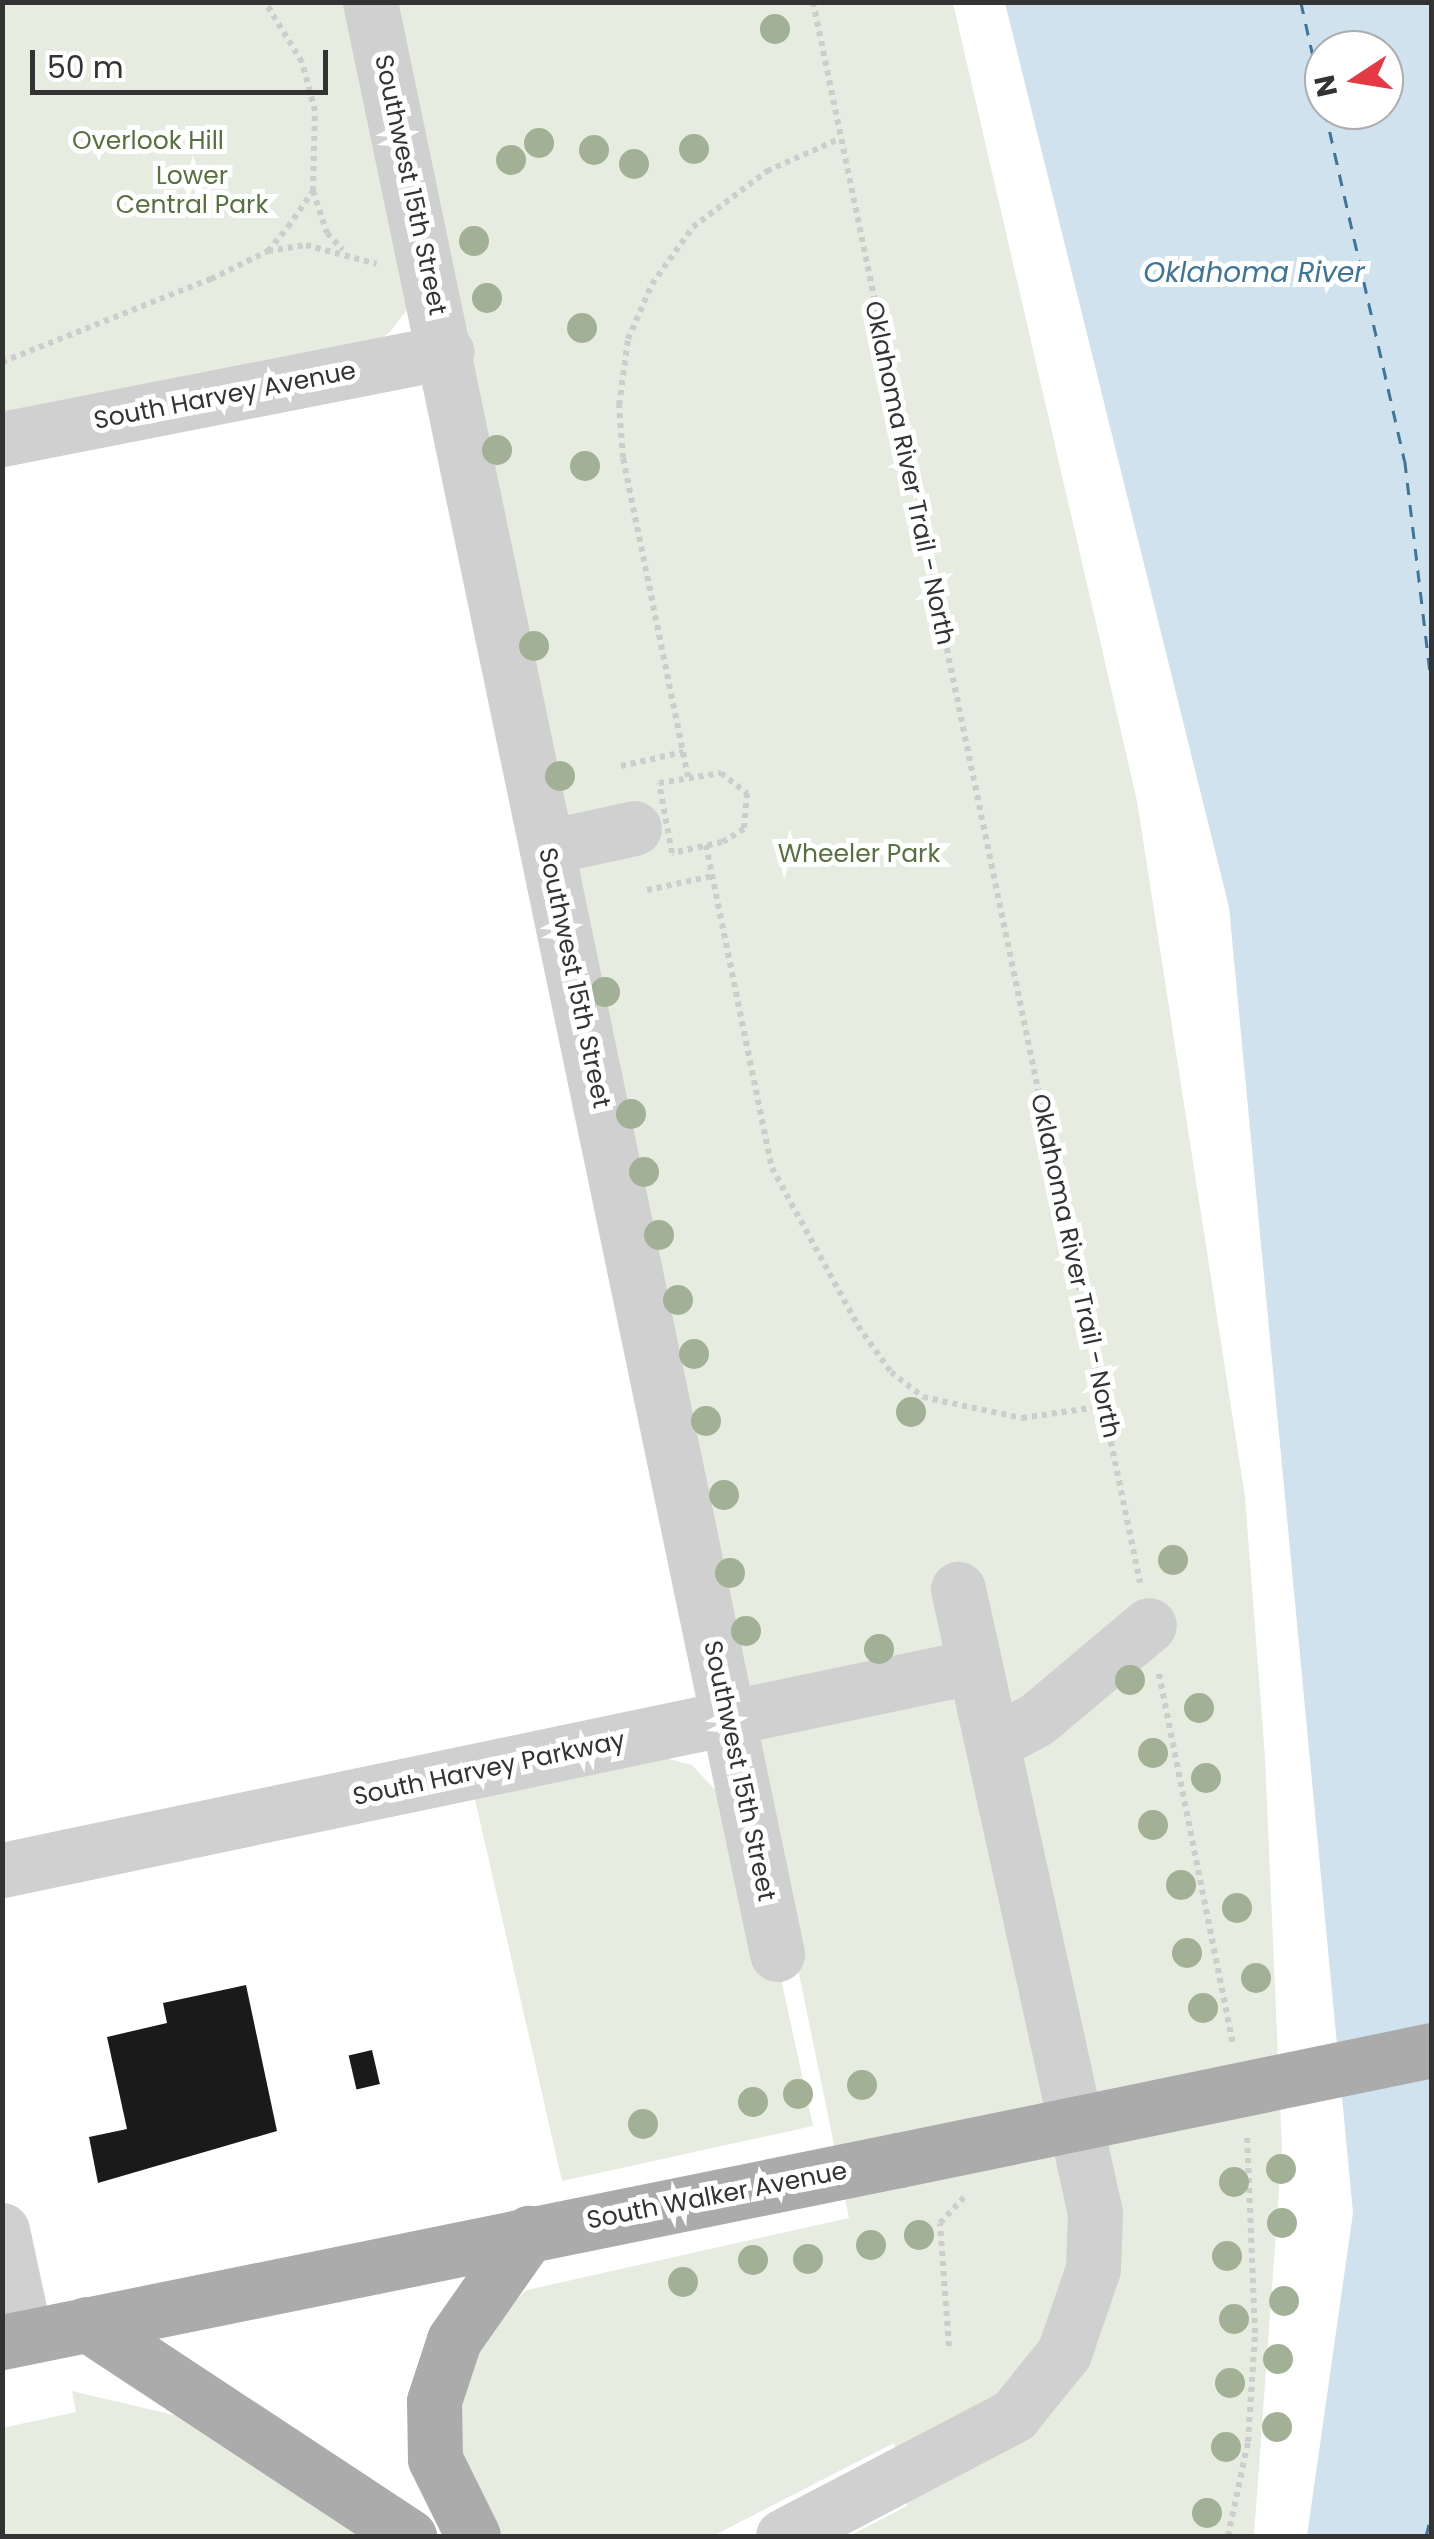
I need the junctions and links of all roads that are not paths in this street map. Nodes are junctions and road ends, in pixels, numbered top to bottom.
1 (370, 2) edge
2 (447, 352) junction
3 (2, 440) edge
4 (634, 828) dead end
5 (547, 847) junction
6 (958, 1590) dead end
7 (1149, 1625) road end
8 (975, 1666) junction
9 (727, 1719) junction
10 (993, 1743) junction
11 (2, 1870) edge
12 (777, 1954) dead end
13 (1432, 2050) edge
14 (2, 2230) edge
15 (529, 2234) junction
16 (87, 2324) junction
17 (14, 2340) edge
18 (409, 2536) edge
19 (472, 2536) edge
20 (783, 2536) edge

1 - 2 street, Southwest 15th Street
2 - 3 street, South Harvey Avenue
2 - 5 street, Southwest 15th Street
4 - 5 street
5 - 9 street, Southwest 15th Street
6 - 8 street
7 - 10 street
8 - 9 street, South Harvey Parkway
8 - 10 street
9 - 11 street, South Harvey Parkway
9 - 12 street, Southwest 15th Street
10 - 20 street
13 - 15 main road, South Walker Avenue, bridge
14 - 17 street
15 - 16 main road, South Walker Avenue
15 - 19 main road
16 - 17 main road, South Walker Avenue
16 - 18 main road

